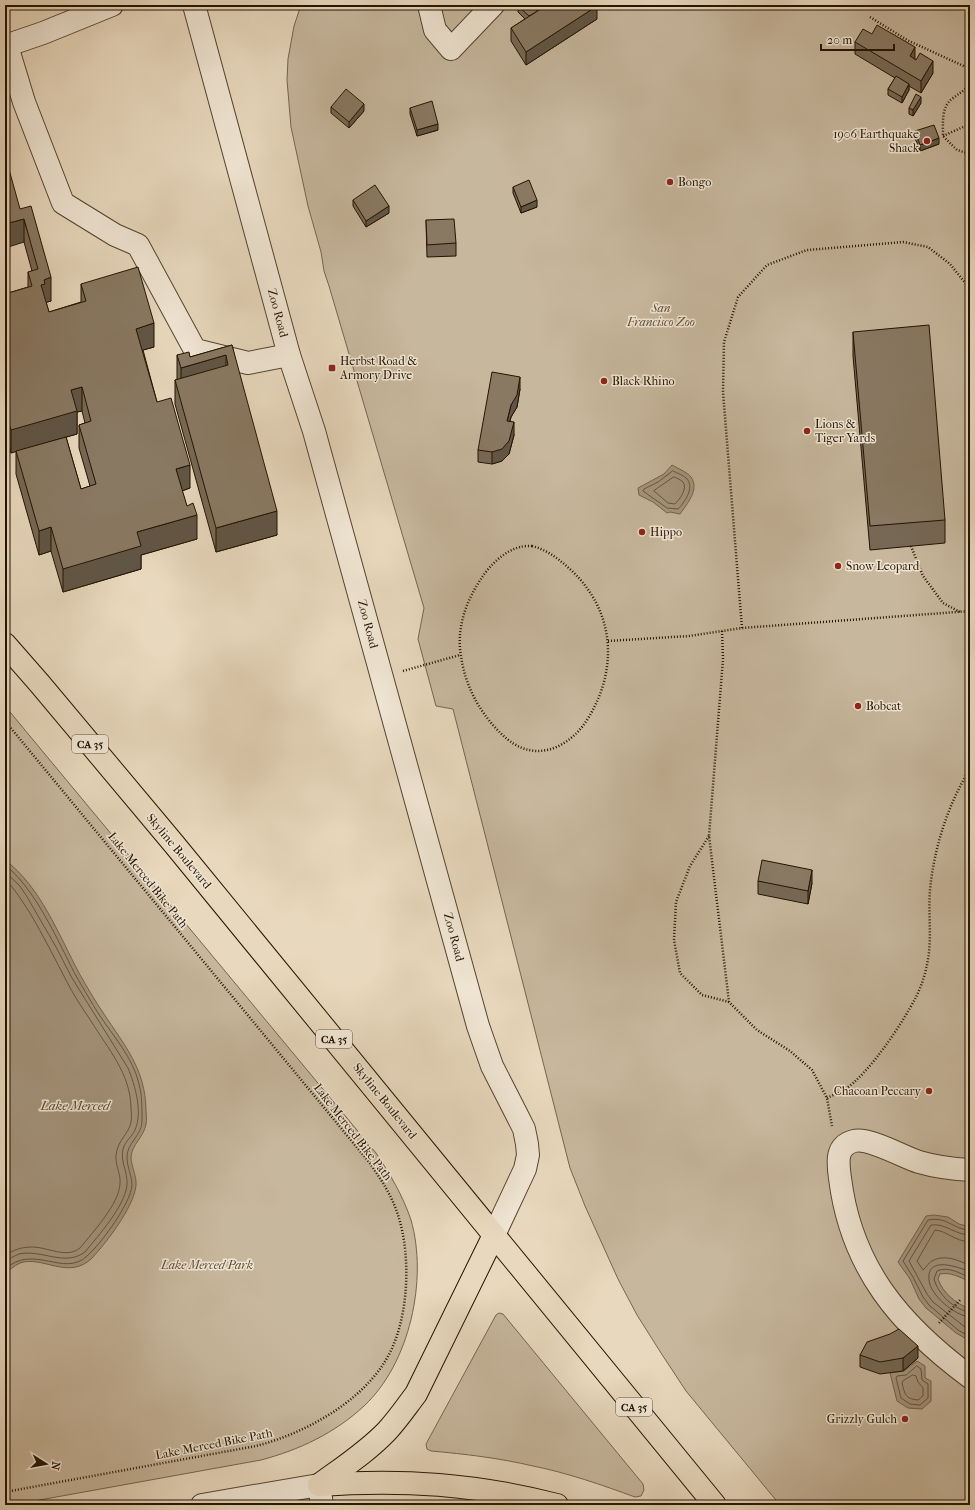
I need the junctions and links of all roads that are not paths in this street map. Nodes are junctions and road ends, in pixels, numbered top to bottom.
1 (112, 5) edge
2 (194, 5) edge
3 (429, 5) edge
4 (493, 5) edge
5 (6, 46) edge
6 (289, 356) junction
7 (5, 644) edge
8 (970, 1170) edge
9 (494, 1235) junction
10 (970, 1377) edge
11 (320, 1495) edge
12 (202, 1505) edge
13 (558, 1505) edge
14 (715, 1505) edge

1 - 5 street
2 - 6 street, Zoo Road
3 - 4 street
5 - 6 street
6 - 9 street, Zoo Road
7 - 9 main road, Skyline Boulevard / CA 35
8 - 10 street
9 - 11 main road
9 - 14 main road, Skyline Boulevard / CA 35
11 - 12 street
11 - 13 main road

